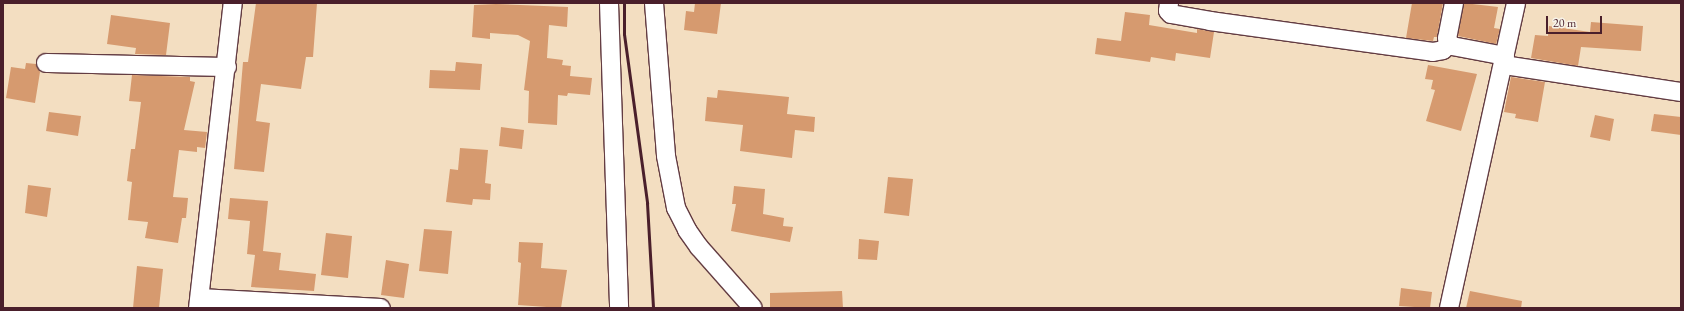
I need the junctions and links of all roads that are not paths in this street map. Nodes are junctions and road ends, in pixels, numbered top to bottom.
1 (233, 3) edge
2 (609, 3) edge
3 (654, 3) edge
4 (1169, 3) edge
5 (1454, 3) edge
6 (1516, 3) edge
7 (1449, 43) junction
8 (1504, 61) junction
9 (46, 64) dead end
10 (227, 67) junction
11 (1681, 92) edge
12 (199, 303) edge
13 (381, 308) edge
14 (620, 308) edge
15 (753, 308) edge
16 (1449, 308) edge

1 - 10 street
2 - 14 street
3 - 15 street
4 - 7 street
5 - 7 street
6 - 8 street
7 - 8 street
8 - 11 street
8 - 16 street
9 - 10 street
10 - 12 street
12 - 13 street

